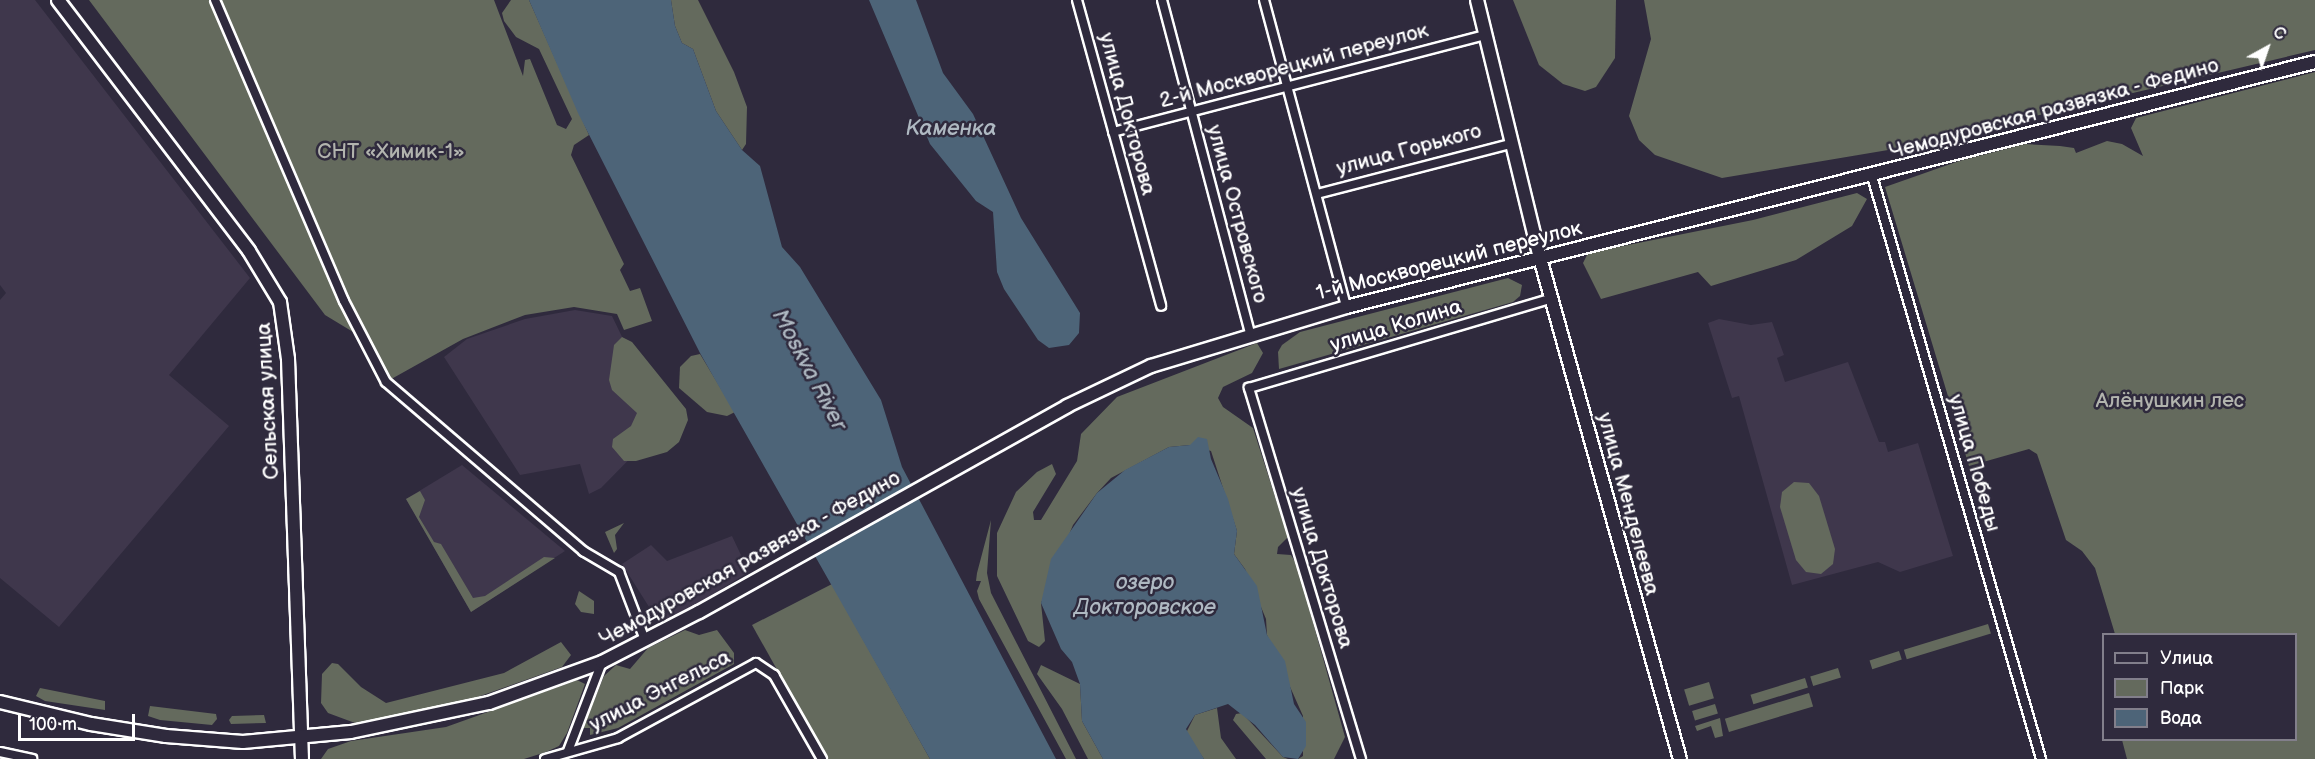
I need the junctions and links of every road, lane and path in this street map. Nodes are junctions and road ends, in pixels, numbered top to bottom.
1 (58, 0) edge
2 (214, 0) edge
3 (1077, 0) edge
4 (1162, 0) edge
5 (1264, 0) edge
6 (1477, 0) edge
7 (1485, 35) junction
8 (2315, 62) edge
9 (1289, 87) junction
10 (1191, 112) junction
11 (1113, 132) junction
12 (1511, 144) junction
13 (1872, 176) junction
14 (1317, 194) junction
15 (1540, 258) junction
16 (1552, 298) junction
17 (1161, 306) dead end
18 (1346, 306) junction
19 (1250, 333) junction
20 (1249, 388) joint
21 (1046, 417) joint
22 (645, 640) junction
23 (602, 662) junction
24 (0, 702) edge
25 (301, 736) junction
26 (571, 740) junction
27 (591, 747) junction
28 (568, 751) junction
29 (0, 752) edge
30 (32, 759) edge
31 (302, 759) edge
32 (545, 759) edge
33 (822, 759) edge
34 (1361, 759) edge
35 (1680, 759) edge
36 (2042, 759) edge

1 - 25 street, Сельская улица
2 - 22 street
3 - 11 street, улица Докторова
4 - 10 street, улица Островского
5 - 9 street
6 - 7 street, улица Горького
7 - 9 street, 2-й Москворецкий переулок
7 - 12 street, улица Горького
8 - 13 street, Чемодуровская развязка - Федино
9 - 10 street, 2-й Москворецкий переулок
9 - 14 street
10 - 11 street, 2-й Москворецкий переулок
10 - 19 street, улица Островского
11 - 17 street, улица Докторова
12 - 14 street, улица Горького
12 - 15 street, улица Горького
13 - 15 street, 1-й Москворецкий переулок
13 - 36 street, улица Победы
14 - 18 street
15 - 16 street, улица Менделеева
15 - 18 street, 1-й Москворецкий переулок
16 - 20 street, улица Колина
16 - 35 street, улица Менделеева
18 - 19 street, 1-й Москворецкий переулок
19 - 21 street, 1-й Москворецкий переулок
20 - 34 street, улица Докторова
21 - 22 street, Чемодуровская развязка - Федино
22 - 23 street, Чемодуровская развязка - Федино
23 - 25 street, Чемодуровская развязка - Федино
23 - 26 street
24 - 25 street, Чемодуровская развязка - Федино
25 - 31 street, Сельская улица
26 - 27 street
26 - 28 street
27 - 28 street, улица Энгельса
27 - 33 street, улица Энгельса
28 - 32 street, улица Энгельса
29 - 30 street

